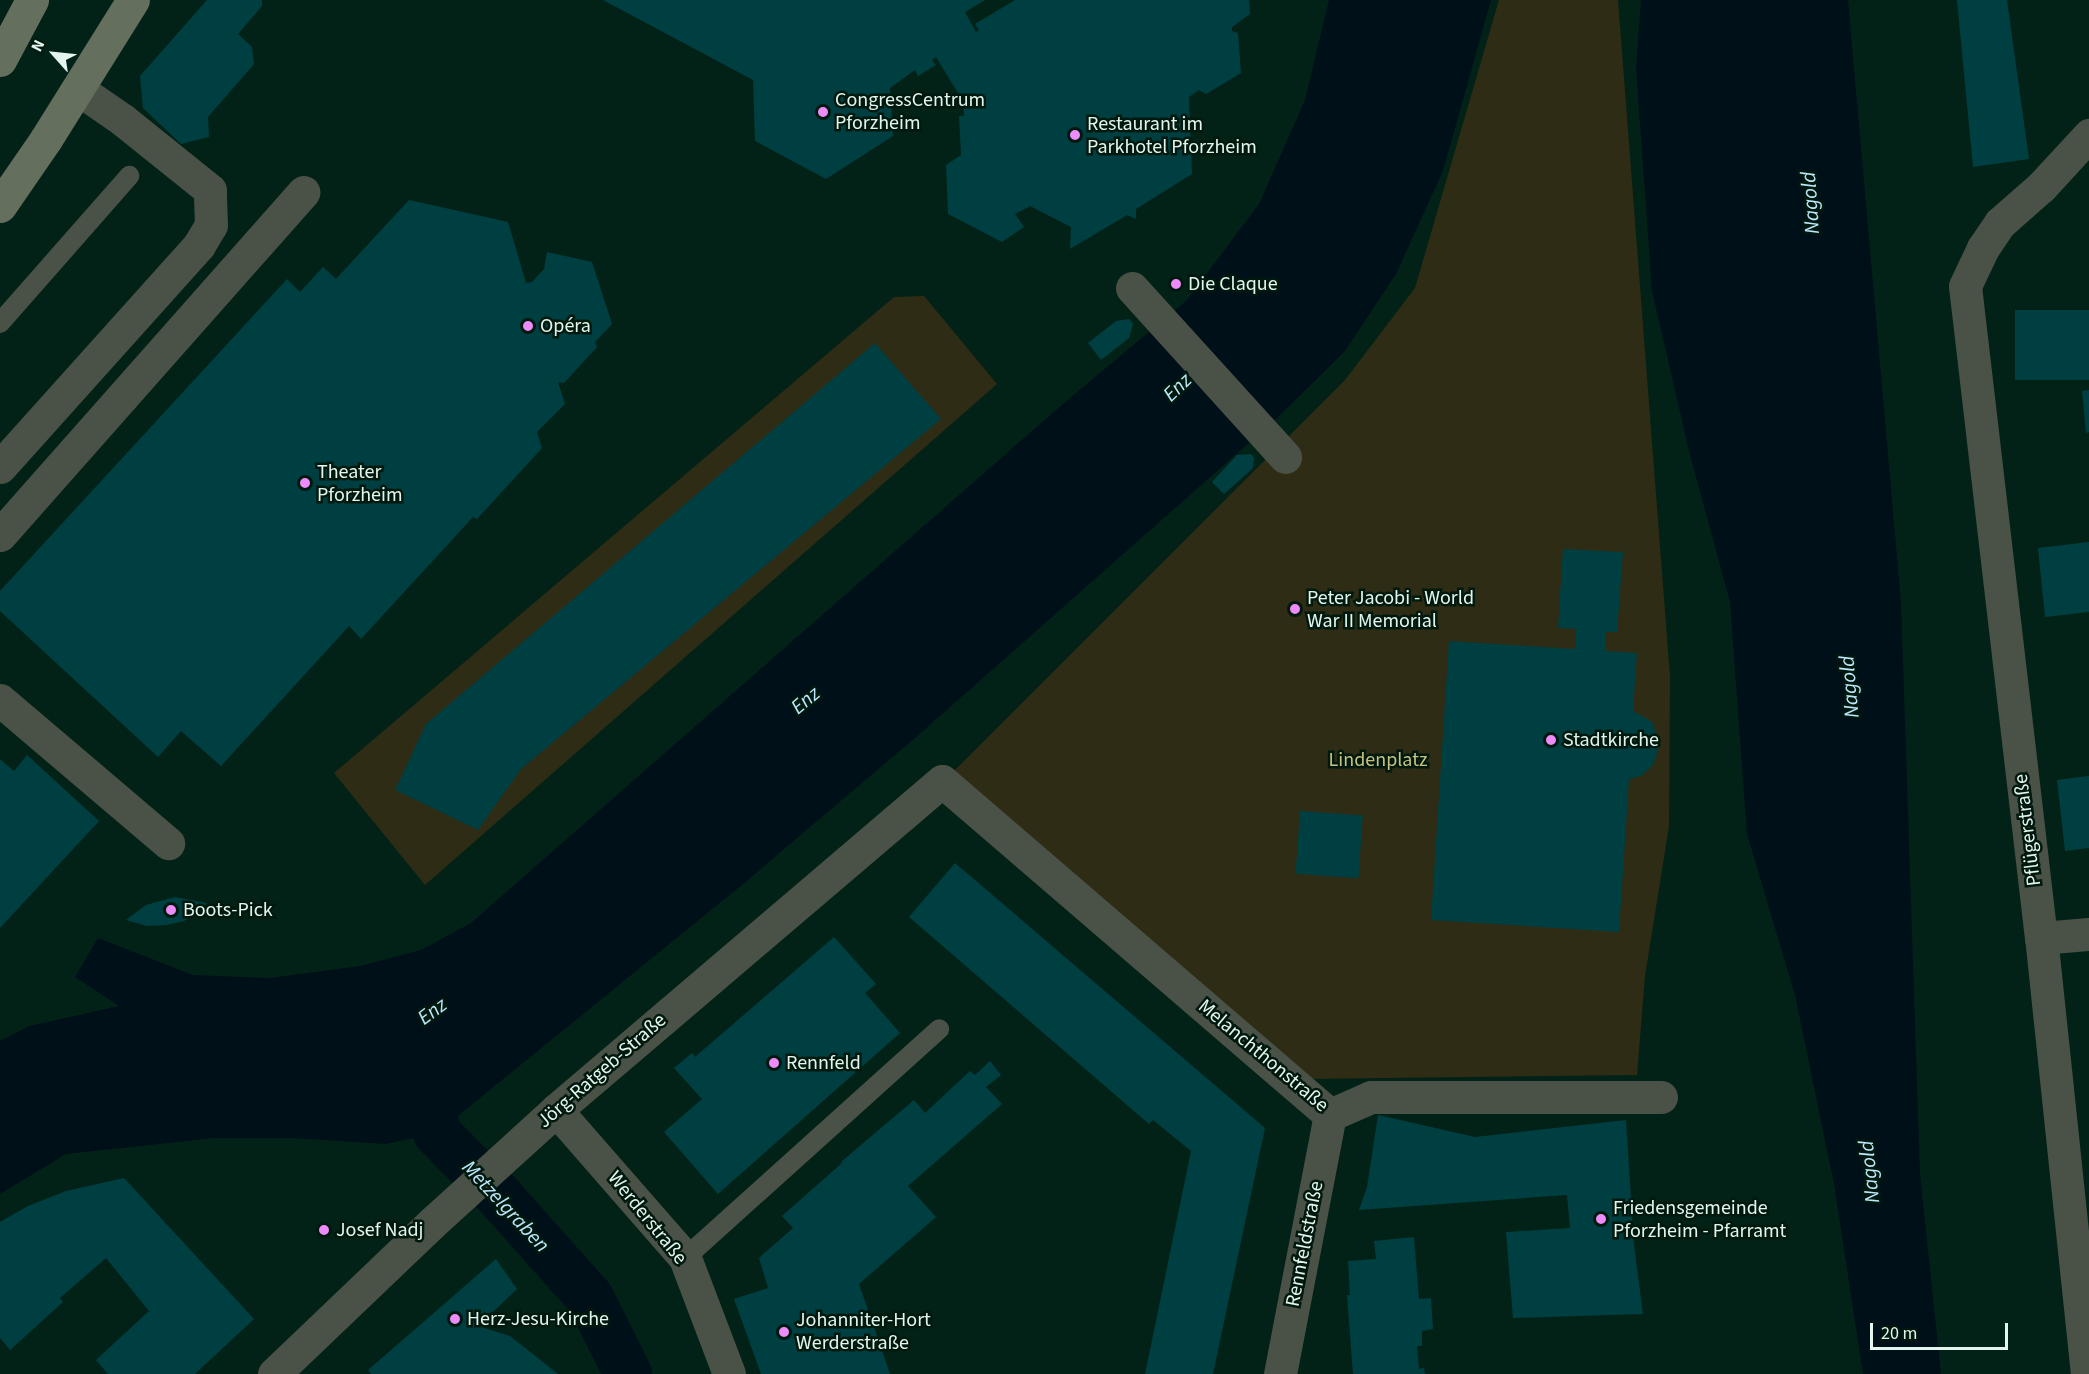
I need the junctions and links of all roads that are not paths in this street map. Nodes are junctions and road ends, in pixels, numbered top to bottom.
1 (32, 0) edge
2 (133, 0) edge
3 (0, 60) edge
4 (78, 89) junction
5 (2089, 135) edge
6 (129, 176) dead end
7 (303, 192) dead end
8 (0, 206) edge
9 (1132, 288) dead end
10 (0, 323) edge
11 (1278, 450) dead end
12 (0, 466) edge
13 (0, 535) edge
14 (0, 700) edge
15 (942, 781) joint
16 (168, 843) dead end
17 (2089, 934) edge
18 (2041, 938) junction
19 (939, 1029) dead end
20 (1661, 1097) dead end
21 (556, 1110) junction
22 (1330, 1115) junction
23 (685, 1258) junction
24 (274, 1374) edge
25 (729, 1374) edge
26 (1280, 1374) edge
27 (2087, 1374) edge

1 - 3 main road
2 - 4 main road
4 - 8 main road
4 - 12 street
5 - 18 street, Pflügerstraße
6 - 10 lane
7 - 13 street
9 - 11 street
14 - 16 street
15 - 21 street, Jörg-Ratgeb-Straße
15 - 22 street, Melanchthonstraße
17 - 18 street
18 - 27 street, Pflügerstraße
19 - 23 lane
20 - 22 street, Melanchthonstraße
21 - 23 street, Werderstraße
21 - 24 street, Jörg-Ratgeb-Straße
22 - 26 street, Rennfeldstraße
23 - 25 street, Werderstraße

